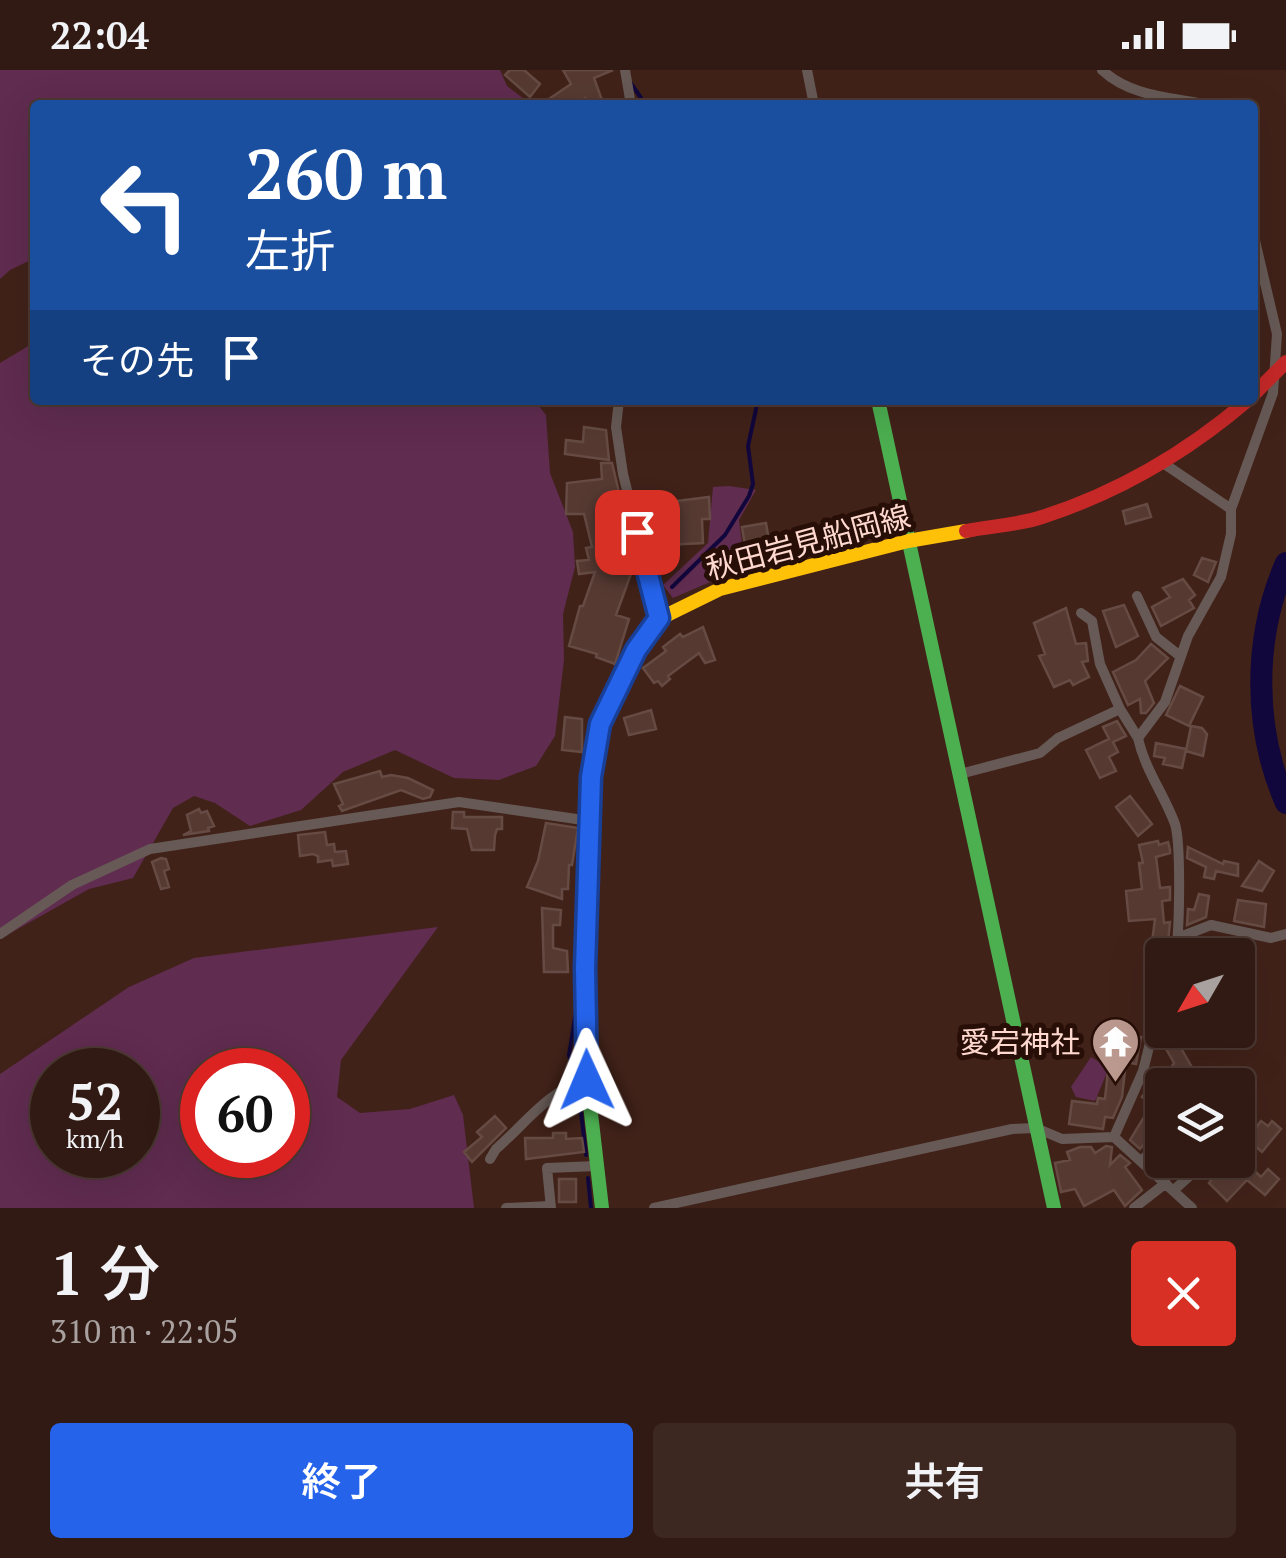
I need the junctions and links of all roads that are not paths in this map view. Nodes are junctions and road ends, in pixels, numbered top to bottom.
1 (624, 70) edge
2 (807, 70) edge
3 (1102, 70) edge
4 (630, 100) edge
5 (813, 100) edge
6 (1182, 100) edge
7 (1258, 253) edge
8 (1286, 362) edge
9 (1274, 376) junction
10 (1258, 391) edge
11 (618, 405) edge
12 (879, 405) edge
13 (1242, 405) edge
14 (1163, 463) junction
15 (1231, 509) junction
16 (908, 541) junction
17 (1137, 596) dead end
18 (1081, 612) dead end
19 (659, 618) junction
20 (1180, 656) junction
21 (1120, 709) junction
22 (1138, 738) junction
23 (960, 774) junction
24 (590, 821) junction
25 (0, 934) edge
26 (1286, 934) edge
27 (1180, 937) joint
28 (1149, 1048) edge
29 (587, 1080) junction
30 (1036, 1128) junction
31 (1114, 1136) junction
32 (1145, 1157) edge
33 (490, 1159) dead end
34 (1143, 1160) junction
35 (598, 1166) junction
36 (1182, 1178) edge
37 (1170, 1187) junction
38 (551, 1207) edge
39 (506, 1208) edge
40 (602, 1208) edge
41 (654, 1208) edge
42 (1054, 1208) edge
43 (1134, 1208) edge
44 (1192, 1208) edge

1 - 4 street
2 - 5 street
3 - 6 street
7 - 9 street
8 - 9 main road, 秋田岩見船岡線
9 - 10 main road, 秋田岩見船岡線
9 - 15 street
11 - 19 street
12 - 16 main road
13 - 14 main road, 秋田岩見船岡線
14 - 15 street
14 - 16 main road, 秋田岩見船岡線
15 - 20 street
16 - 19 main road, 秋田岩見船岡線
16 - 23 main road
17 - 20 street
18 - 21 street
19 - 24 main road
20 - 22 street
21 - 22 street
21 - 23 street
22 - 27 street
23 - 30 main road
24 - 25 street
24 - 29 main road
26 - 27 street
28 - 31 street
29 - 33 street
29 - 35 main road
30 - 31 street
30 - 41 street
30 - 42 main road
31 - 34 street
32 - 34 street
34 - 37 street
35 - 38 street
35 - 40 main road
36 - 37 street
37 - 43 street
37 - 44 street
38 - 39 street

